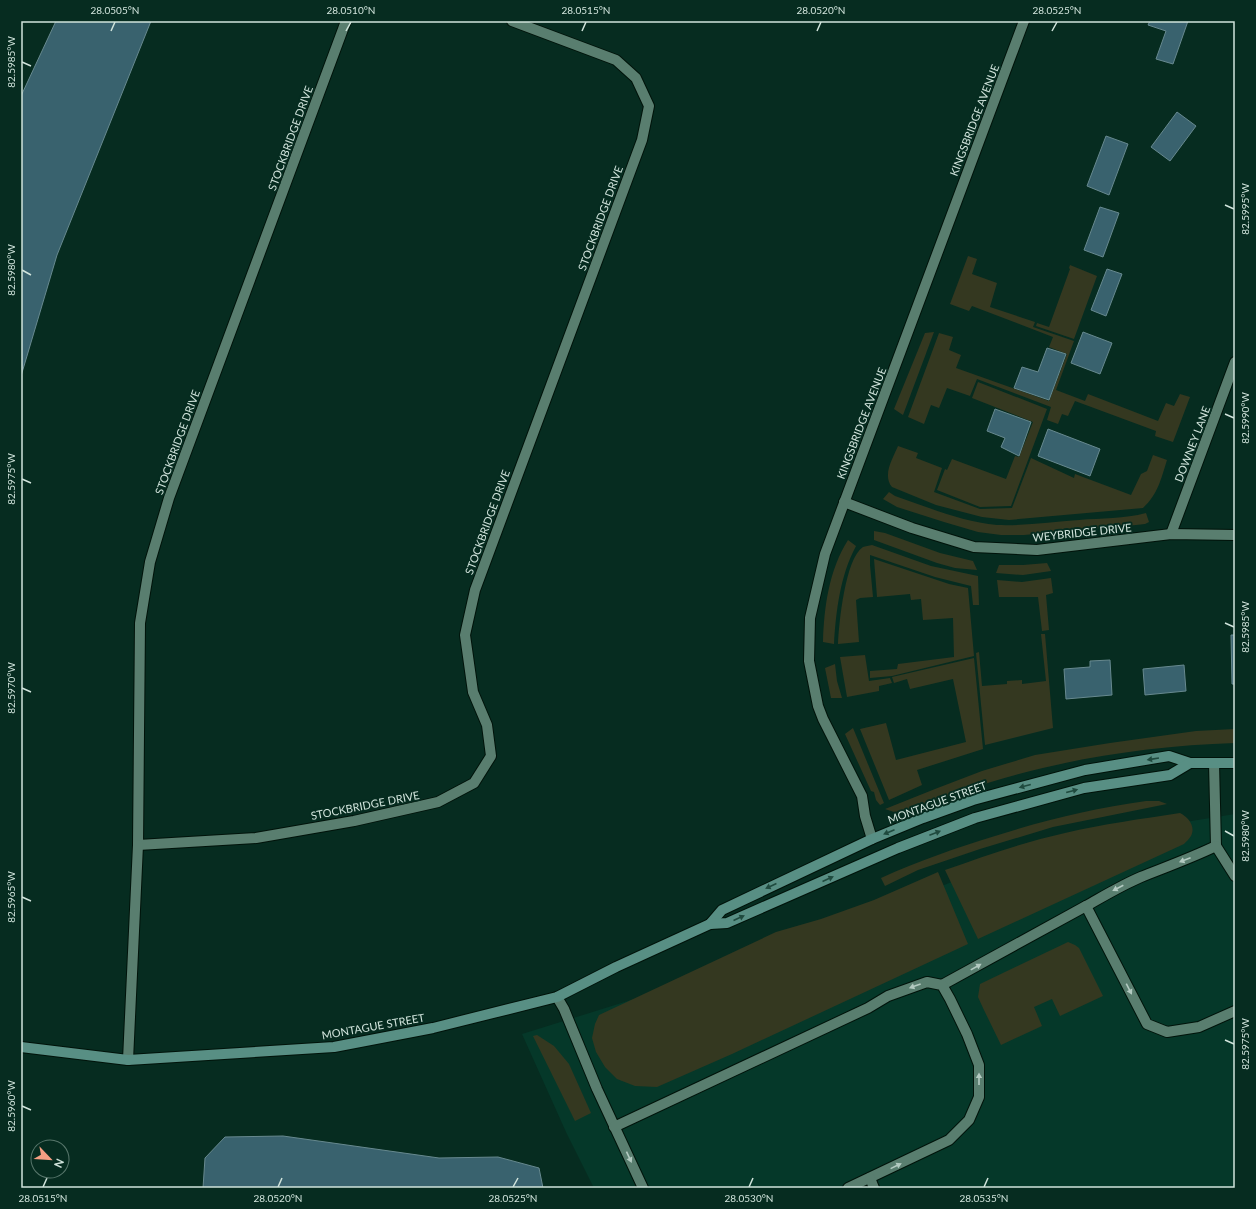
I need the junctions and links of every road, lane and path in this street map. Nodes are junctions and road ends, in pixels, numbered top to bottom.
1 (346, 21) edge
2 (512, 21) edge
3 (1024, 21) edge
4 (1235, 362) edge
5 (844, 502) junction
6 (1171, 534) junction
7 (1235, 535) edge
8 (1190, 763) junction
9 (1214, 763) junction
10 (1235, 763) edge
11 (872, 839) junction
12 (138, 845) junction
13 (1216, 846) junction
14 (1235, 876) edge
15 (1086, 906) junction
16 (710, 924) junction
17 (942, 986) junction
18 (557, 997) junction
19 (1235, 1011) edge
20 (21, 1047) edge
21 (128, 1060) junction
22 (614, 1126) junction
23 (870, 1178) junction
24 (643, 1188) edge
25 (848, 1188) edge
26 (874, 1188) edge

1 - 12 street, STOCKBRIDGE DRIVE
2 - 12 street, STOCKBRIDGE DRIVE
3 - 5 street, KINGSBRIDGE AVENUE
4 - 6 street, DOWNEY LANE
5 - 6 street, WEYBRIDGE DRIVE
5 - 11 street, KINGSBRIDGE AVENUE
6 - 7 street, WEYBRIDGE DRIVE
8 - 9 street, MONTAGUE STREET
8 -> 11 street, MONTAGUE STREET
16 -> 8 street, MONTAGUE STREET
9 - 10 street, MONTAGUE STREET
9 - 13 street
11 -> 16 street, MONTAGUE STREET
12 - 21 street, STOCKBRIDGE DRIVE
13 - 14 street
13 -> 15 street
17 -> 15 street
15 -> 19 street
16 - 18 street, MONTAGUE STREET
17 -> 22 street
23 -> 17 street
18 - 21 street, MONTAGUE STREET
18 - 22 street
20 - 21 street, MONTAGUE STREET
22 -> 24 street
23 - 25 street
23 - 26 street

